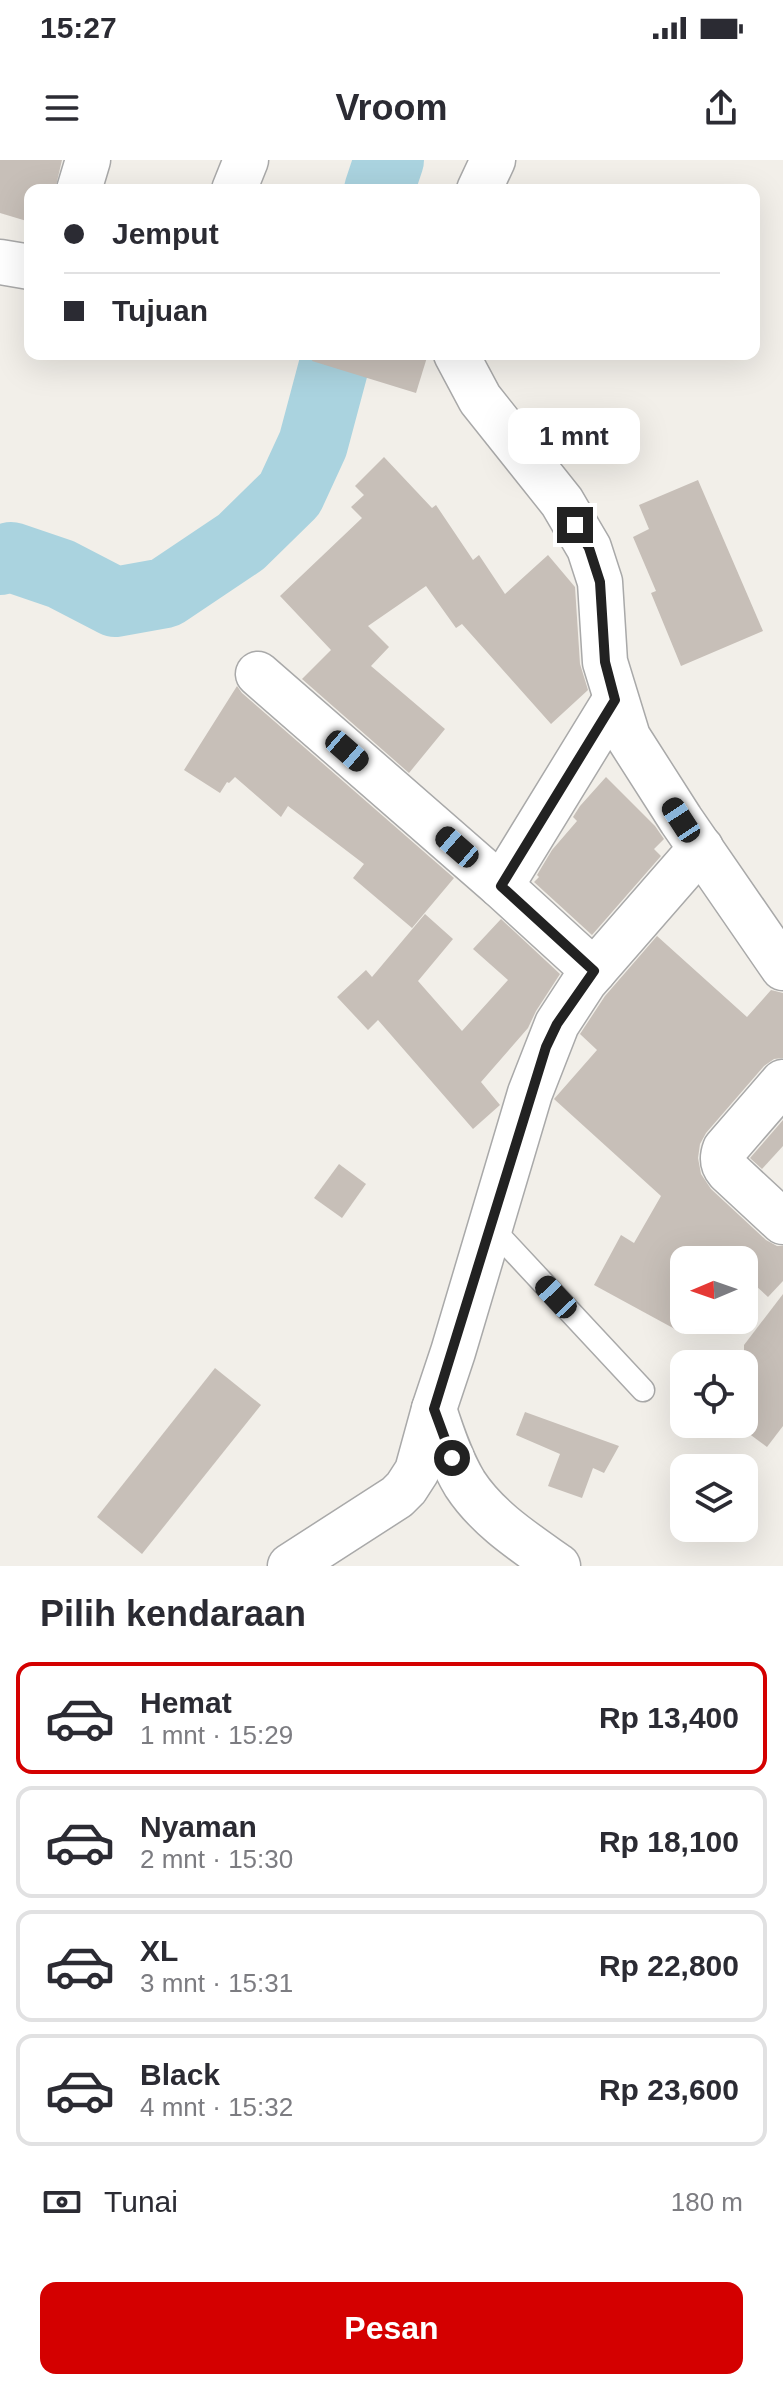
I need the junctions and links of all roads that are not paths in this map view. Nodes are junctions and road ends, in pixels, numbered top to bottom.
1 (88, 160) edge
2 (246, 160) edge
3 (493, 160) edge
4 (81, 184) edge
5 (236, 184) edge
6 (482, 184) edge
7 (0, 262) edge
8 (24, 266) edge
9 (459, 360) edge
10 (258, 674) dead end
11 (615, 700) junction
12 (701, 848) junction
13 (501, 886) junction
14 (783, 968) edge
15 (594, 971) junction
16 (783, 1082) edge
17 (783, 1222) edge
18 (491, 1227) junction
19 (643, 1390) dead end
20 (434, 1409) junction
21 (290, 1566) edge
22 (558, 1566) edge

1 - 4 street
2 - 5 street
3 - 6 street
7 - 8 street
9 - 11 street
10 - 13 street
11 - 12 street
11 - 13 street
12 - 14 street
12 - 15 street
13 - 15 street
15 - 18 street
16 - 17 street
18 - 19 lane
18 - 20 street
20 - 21 street
20 - 22 street

